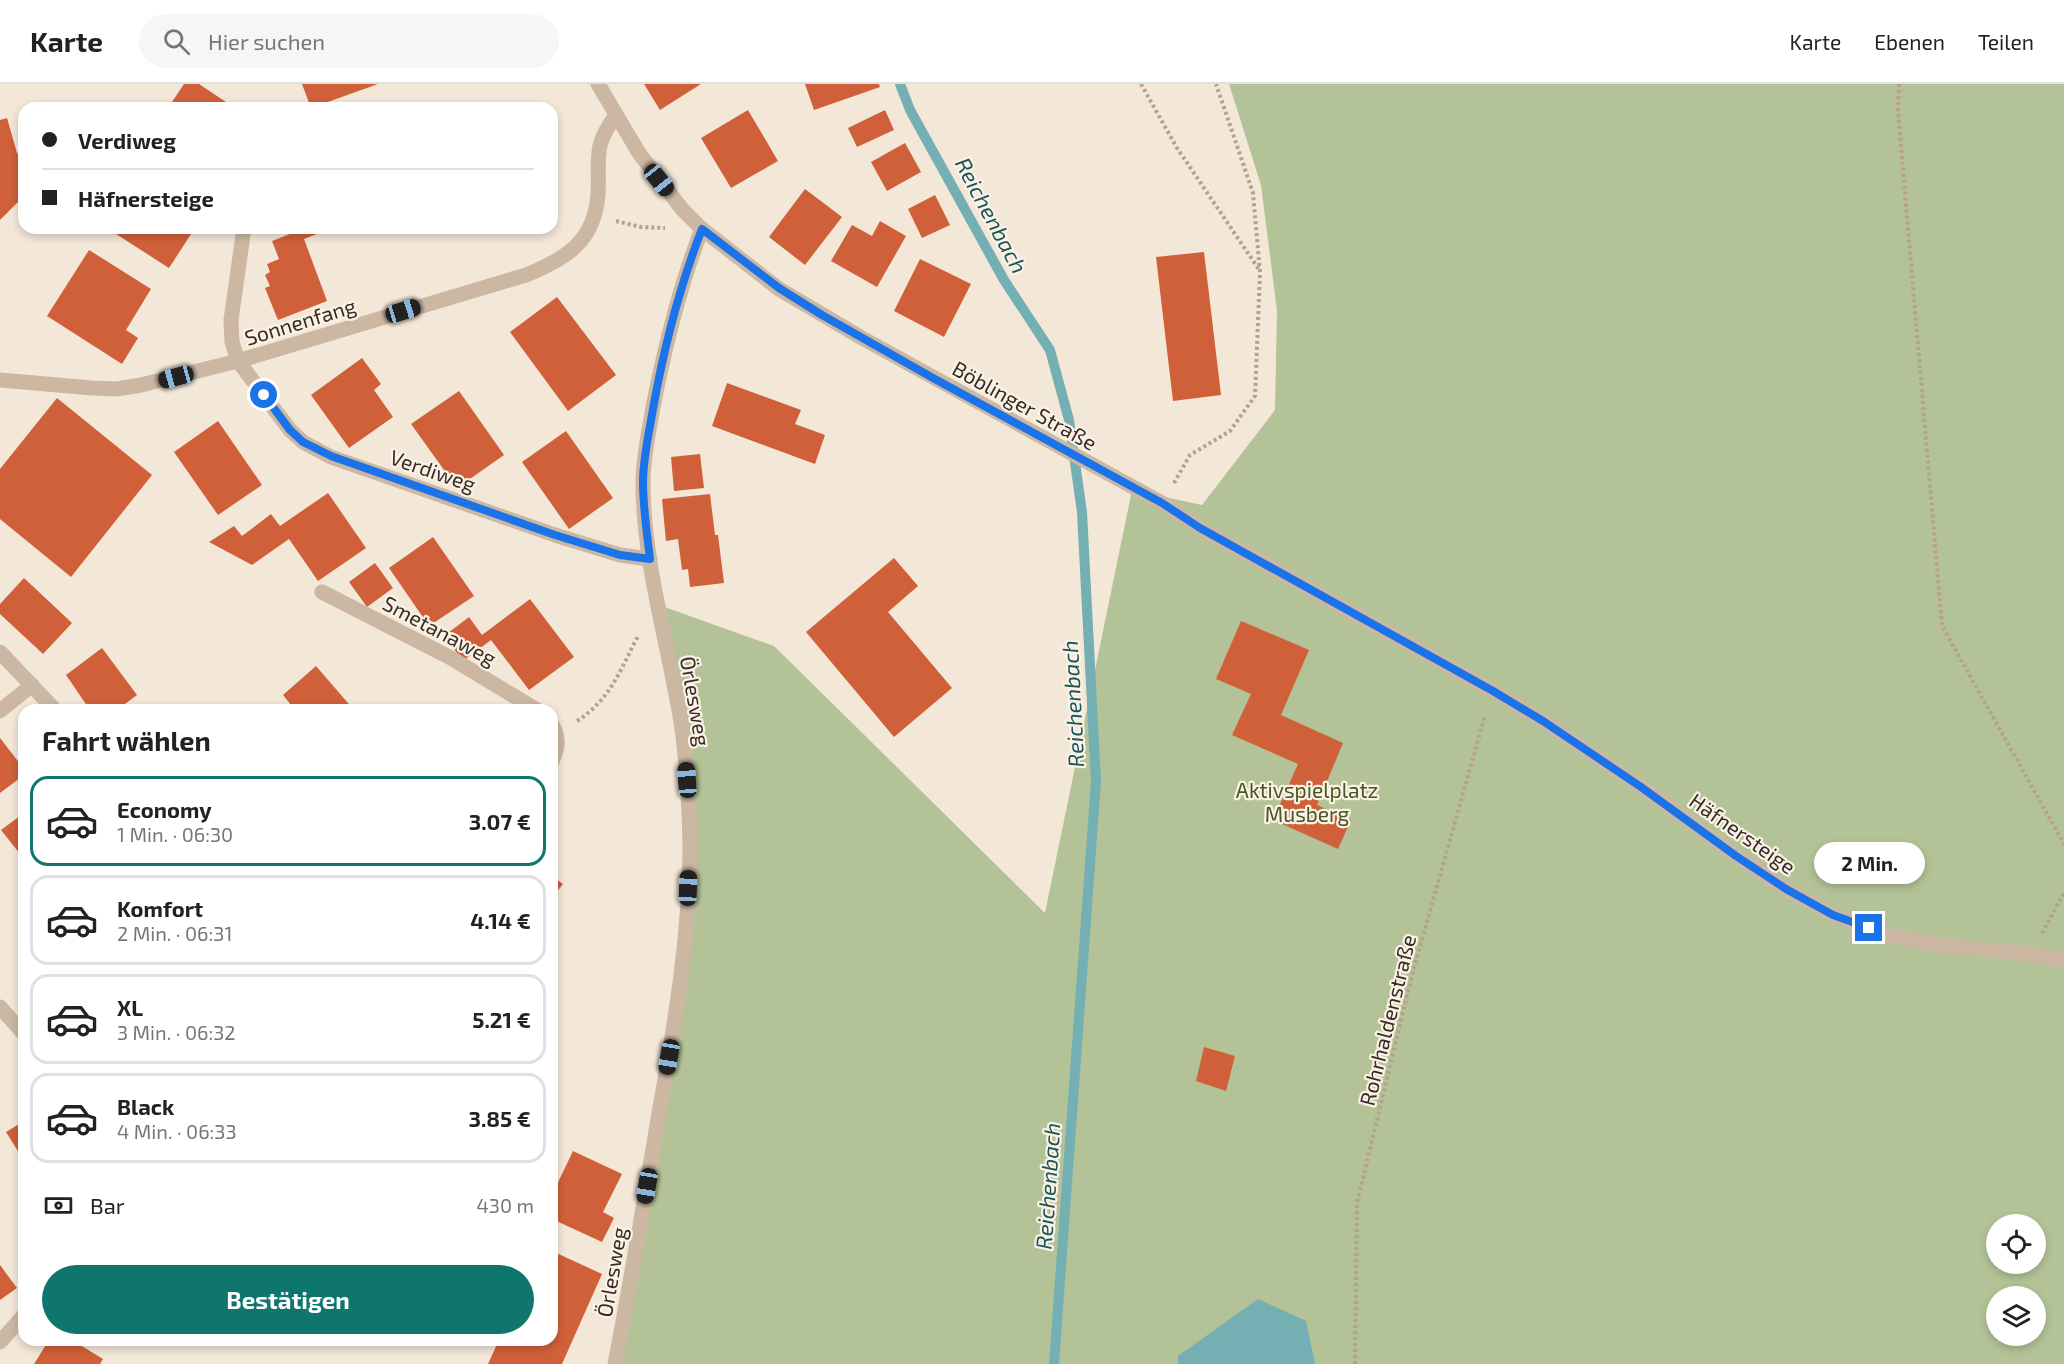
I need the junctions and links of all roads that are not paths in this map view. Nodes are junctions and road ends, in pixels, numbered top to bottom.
1 (598, 84) edge
2 (616, 115) junction
3 (702, 229) junction
4 (243, 234) edge
5 (238, 361) junction
6 (0, 380) edge
7 (650, 559) junction
8 (322, 592) dead end
9 (0, 652) edge
10 (33, 685) junction
11 (1493, 691) joint
12 (50, 704) edge
13 (527, 704) edge
14 (0, 711) edge
15 (2064, 960) edge
16 (0, 1007) edge
17 (18, 1027) edge
18 (18, 1322) edge
19 (0, 1342) edge
20 (615, 1364) edge

1 - 2 street, Böblinger Straße
2 - 3 street, Böblinger Straße
2 - 5 street, Sonnenfang
3 - 7 street, Örlesweg
3 - 11 street, Böblinger Straße
4 - 5 street, Sonnenfang
5 - 6 street, Sonnenfang
5 - 7 street, Verdiweg
7 - 20 street, Örlesweg
8 - 13 street, Smetanaweg
9 - 10 street
10 - 12 street
10 - 14 street
11 - 15 street, Häfnersteige
16 - 17 street
18 - 19 street

